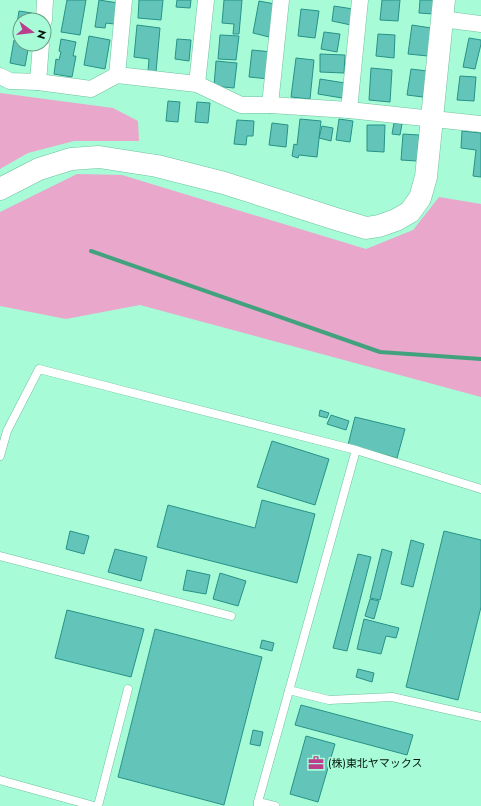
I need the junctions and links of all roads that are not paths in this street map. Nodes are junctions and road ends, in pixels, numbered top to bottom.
1 (45, 0) edge
2 (124, 0) edge
3 (206, 0) edge
4 (281, 0) edge
5 (360, 0) edge
6 (443, 10) edge
7 (44, 12) edge
8 (481, 24) edge
9 (41, 52) edge
10 (117, 75) junction
11 (0, 76) edge
12 (38, 82) junction
13 (197, 84) junction
14 (270, 105) junction
15 (349, 110) junction
16 (432, 119) junction
17 (481, 124) edge
18 (0, 189) edge
19 (356, 450) junction
20 (0, 456) edge
21 (481, 489) edge
22 (0, 556) edge
23 (231, 616) dead end
24 (128, 689) dead end
25 (289, 690) junction
26 (481, 717) edge
27 (0, 780) edge
28 (258, 804) edge
29 (94, 806) edge
30 (98, 806) edge
31 (275, 806) edge

1 - 7 street
2 - 10 street
3 - 13 street
4 - 14 street
5 - 15 street
6 - 8 street
6 - 16 street
9 - 12 street
10 - 12 street
10 - 13 street
11 - 12 street
13 - 14 street
14 - 15 street
15 - 16 street
16 - 17 street
16 - 18 street
19 - 20 lane
19 - 21 lane
19 - 25 lane
22 - 23 lane
24 - 30 lane
25 - 26 lane
25 - 28 lane
27 - 29 lane
28 - 31 lane

